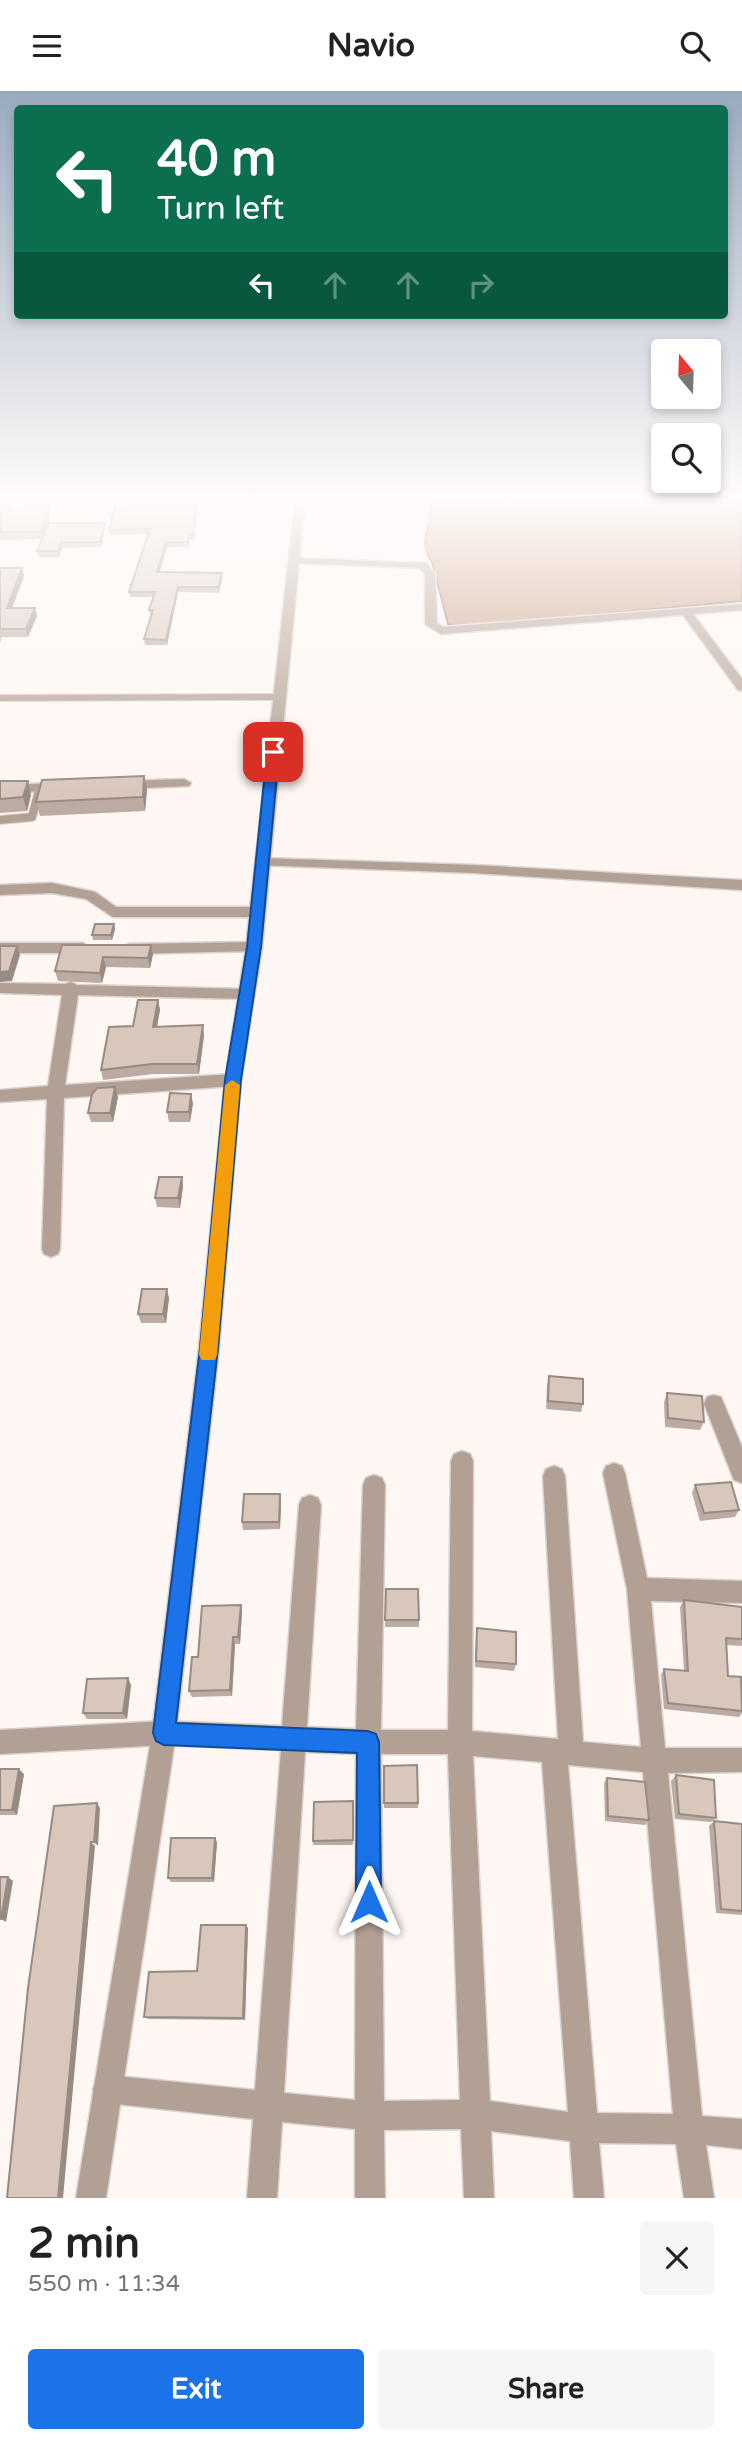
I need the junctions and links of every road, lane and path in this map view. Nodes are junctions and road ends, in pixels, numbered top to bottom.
1 (291, 598) edge
2 (430, 598) edge
3 (742, 607) edge
4 (686, 612) junction
5 (742, 687) edge
6 (279, 697) junction
7 (0, 698) edge
8 (184, 783) dead end
9 (79, 786) edge
10 (105, 786) edge
11 (40, 788) junction
12 (0, 789) edge
13 (0, 820) edge
14 (261, 862) junction
15 (742, 885) edge
16 (0, 891) edge
17 (257, 912) junction
18 (254, 947) junction
19 (0, 948) edge
20 (0, 988) edge
21 (71, 988) junction
22 (246, 994) junction
23 (233, 1080) junction
24 (56, 1091) junction
25 (0, 1096) edge
26 (51, 1249) dead end
27 (715, 1404) dead end
28 (461, 1461) dead end
29 (614, 1473) dead end
30 (742, 1473) edge
31 (554, 1476) dead end
32 (374, 1485) dead end
33 (310, 1505) dead end
34 (638, 1589) junction
35 (742, 1592) edge
36 (164, 1733) junction
37 (296, 1739) junction
38 (0, 1742) edge
39 (368, 1742) junction
40 (460, 1742) junction
41 (562, 1752) junction
42 (742, 1760) edge
43 (655, 1761) junction
44 (107, 2089) junction
45 (268, 2106) junction
46 (474, 2114) junction
47 (369, 2116) junction
48 (581, 2129) junction
49 (689, 2129) junction
50 (742, 2134) edge
51 (91, 2198) edge
52 (262, 2198) edge
53 (370, 2198) edge
54 (479, 2198) edge
55 (589, 2198) edge
56 (699, 2198) edge

1 - 6 street
2 - 4 street
3 - 4 street
4 - 5 street
6 - 7 lane
6 - 14 street
8 - 10 street
9 - 11 street
11 - 12 street
11 - 13 lane
14 - 15 street
14 - 17 street
16 - 17 street
17 - 18 street
18 - 19 street
18 - 22 street
20 - 21 street
21 - 22 street
21 - 24 street
22 - 23 street
23 - 24 street
23 - 36 street
24 - 25 street
24 - 26 street
27 - 30 street
28 - 40 street
29 - 34 street
31 - 41 street
32 - 39 street
33 - 37 street
34 - 35 street
34 - 43 street
36 - 37 street
36 - 38 street
36 - 44 street
37 - 39 street
37 - 45 street
39 - 40 street
39 - 47 street
40 - 41 street
40 - 46 street
41 - 43 street
41 - 48 street
42 - 43 street
43 - 49 street
44 - 45 street
44 - 51 street
45 - 47 street
45 - 52 street
46 - 47 street
46 - 48 street
46 - 54 street
47 - 53 street
48 - 49 street
48 - 55 street
49 - 50 street
49 - 56 street

